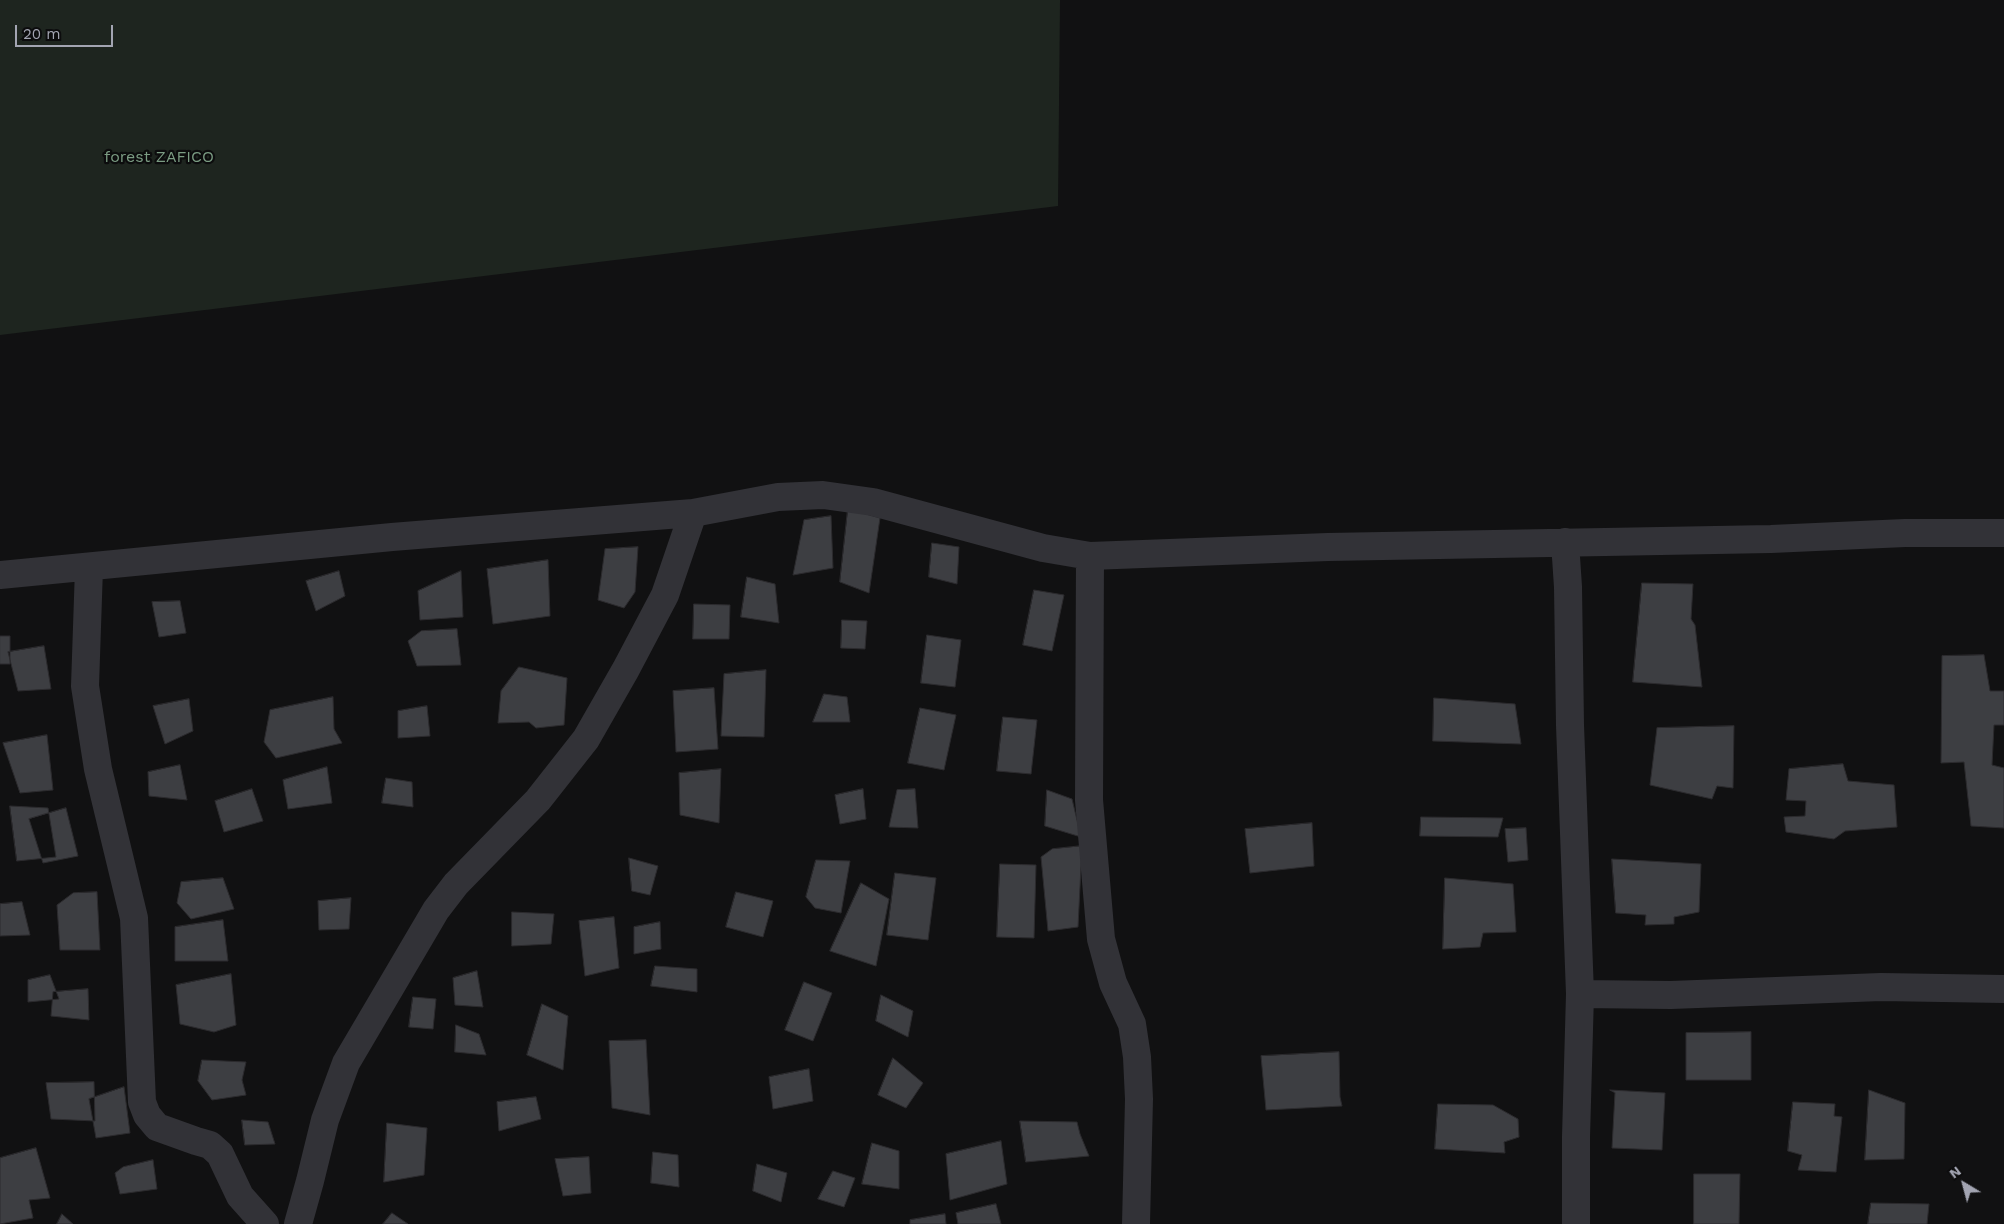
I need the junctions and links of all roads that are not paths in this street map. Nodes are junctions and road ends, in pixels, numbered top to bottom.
1 (693, 513) junction
2 (2004, 532) edge
3 (1565, 542) junction
4 (1090, 556) junction
5 (89, 568) junction
6 (0, 575) edge
7 (2004, 988) edge
8 (1580, 994) junction
9 (265, 1224) edge
10 (298, 1224) edge
11 (1136, 1224) edge
12 (1576, 1224) edge

1 - 4 street
1 - 5 street
1 - 10 street
2 - 3 street
3 - 4 street
3 - 8 street
4 - 11 street
5 - 6 street
5 - 9 street
7 - 8 street
8 - 12 street

